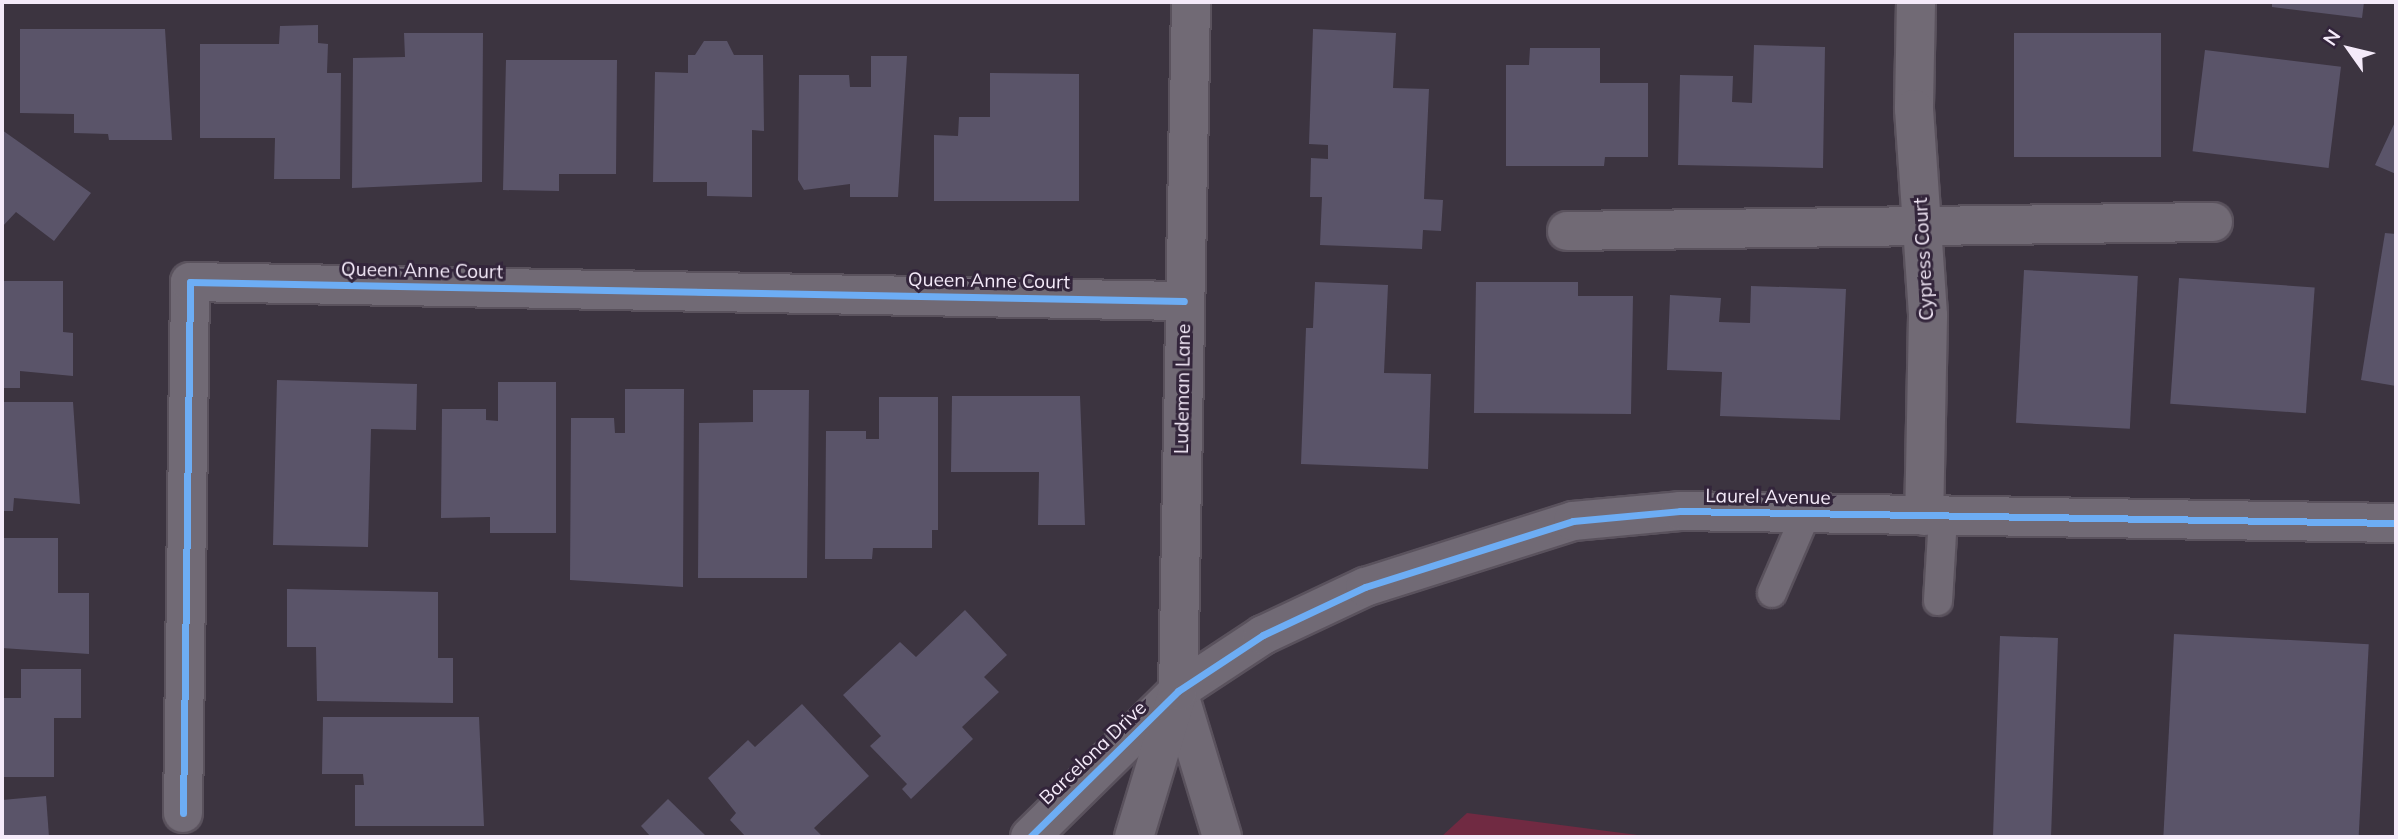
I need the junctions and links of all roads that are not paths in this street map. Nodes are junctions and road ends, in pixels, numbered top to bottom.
1 (1191, 2) edge
2 (1916, 2) edge
3 (2213, 222) dead end
4 (1923, 226) junction
5 (1567, 231) dead end
6 (1184, 301) junction
7 (1806, 513) junction
8 (1934, 516) junction
9 (2396, 523) edge
10 (1772, 593) dead end
11 (1938, 601) dead end
12 (1178, 691) junction
13 (183, 813) dead end
14 (1030, 837) edge
15 (1134, 837) edge
16 (1222, 837) edge

1 - 6 street, Ludeman Lane
2 - 4 street, Cypress Court
3 - 4 street
4 - 5 street
4 - 8 street, Cypress Court
6 - 12 street, Ludeman Lane
6 - 13 street, Queen Anne Court
7 - 8 street, Laurel Avenue
7 - 10 lane
7 - 12 street, Laurel Avenue
8 - 9 street, Laurel Avenue
8 - 11 lane
12 - 14 street, Barcelona Drive
12 - 15 street, Ludeman Lane
12 - 16 street, Ludeman Lane

